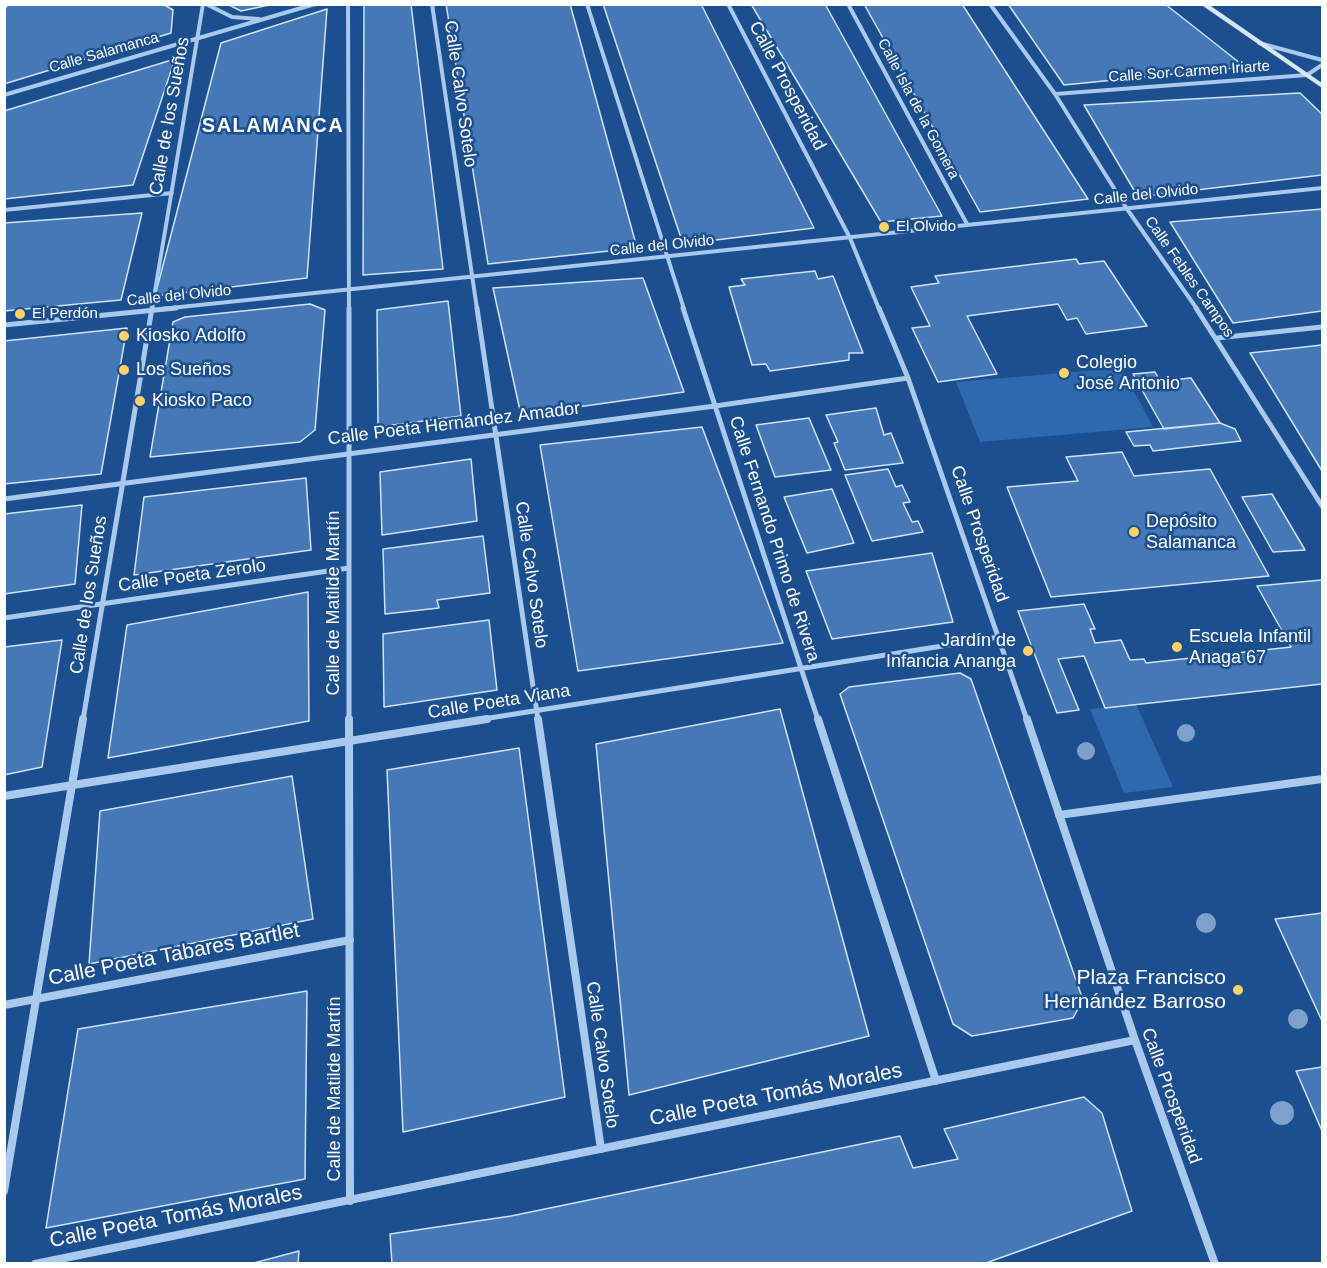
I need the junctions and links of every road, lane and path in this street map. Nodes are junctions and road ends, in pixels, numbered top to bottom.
1 (205, 4) edge
2 (315, 4) edge
3 (348, 4) edge
4 (432, 4) edge
5 (587, 4) edge
6 (728, 4) edge
7 (848, 4) edge
8 (990, 4) edge
9 (1203, 4) edge
10 (265, 19) junction
11 (198, 38) junction
12 (1254, 41) junction
13 (1323, 60) edge
14 (1323, 65) edge
15 (1306, 75) junction
16 (1323, 86) edge
17 (1055, 94) junction
18 (4, 95) edge
19 (1323, 188) edge
20 (172, 193) junction
21 (1127, 209) junction
22 (4, 210) edge
23 (967, 224) junction
24 (850, 238) junction
25 (667, 258) junction
26 (472, 277) junction
27 (349, 289) junction
28 (152, 312) junction
29 (4, 325) edge
30 (1323, 327) edge
31 (1217, 338) junction
32 (908, 378) junction
33 (715, 406) junction
34 (495, 433) junction
35 (349, 452) junction
36 (123, 482) junction
37 (4, 499) edge
38 (1323, 506) edge
39 (349, 568) junction
40 (103, 604) junction
41 (4, 618) edge
42 (999, 638) junction
43 (801, 669) junction
44 (536, 711) junction
45 (349, 741) junction
46 (1323, 779) edge
47 (72, 786) junction
48 (4, 796) edge
49 (1059, 815) junction
50 (350, 940) junction
51 (36, 999) junction
52 (4, 1005) edge
53 (1134, 1040) junction
54 (936, 1081) junction
55 (601, 1149) junction
56 (4, 1191) edge
57 (350, 1201) junction
58 (35, 1263) edge
59 (1215, 1263) edge

1 - 10 street
1 - 11 street, Calle de los Sueños
2 - 10 street, Calle Salamanca
3 - 27 street, Calle de Matilde Martín
4 - 26 street, Calle Calvo Sotelo
5 - 25 street, Calle Fernando Primo de Rivera
6 - 24 street, Calle Prosperidad
7 - 23 street, Calle Isla de la Gomera
8 - 17 street, Calle Febles Campos
9 - 12 street
10 - 11 street, Calle Salamanca
11 - 18 street, Calle Salamanca
11 - 20 street, Calle de los Sueños
12 - 13 street
12 - 15 street
14 - 15 street, Calle Sor Carmen Iriarte
15 - 16 street
15 - 17 street, Calle Sor Carmen Iriarte
17 - 21 street, Calle Febles Campos
19 - 21 street, Calle del Olvido
20 - 22 street
20 - 28 street, Calle de los Sueños
21 - 23 street, Calle del Olvido
21 - 31 street, Calle Febles Campos
23 - 24 street, Calle del Olvido
24 - 25 street, Calle del Olvido
24 - 32 street, Calle Prosperidad
25 - 26 street, Calle del Olvido
25 - 33 street, Calle Fernando Primo de Rivera
26 - 27 street, Calle del Olvido
26 - 34 street, Calle Calvo Sotelo
27 - 28 street, Calle del Olvido
27 - 35 street, Calle de Matilde Martín
28 - 29 street, Calle del Olvido
28 - 36 street, Calle de los Sueños
30 - 31 street
31 - 38 street, Calle Febles Campos
32 - 33 street, Calle Poeta Hernández Amador
32 - 42 street, Calle Prosperidad
33 - 34 street, Calle Poeta Hernández Amador
33 - 43 street, Calle Fernando Primo de Rivera
34 - 35 street, Calle Poeta Hernández Amador
34 - 44 street, Calle Calvo Sotelo
35 - 36 street, Calle Poeta Hernández Amador
35 - 39 street, Calle de Matilde Martín
36 - 37 street, Calle Poeta Hernández Amador
36 - 40 street, Calle de los Sueños
39 - 40 street, Calle Poeta Zerolo
39 - 45 street, Calle de Matilde Martín
40 - 41 street, Calle Poeta Zerolo
40 - 47 street, Calle de los Sueños
42 - 43 street, Calle Poeta Viana
42 - 49 street, Calle Prosperidad
43 - 44 street, Calle Poeta Viana
43 - 54 street, Calle Fernando Primo de Rivera
44 - 45 street, Calle Poeta Viana
44 - 55 street, Calle Calvo Sotelo
45 - 47 street, Calle Poeta Viana
45 - 50 street, Calle de Matilde Martín
46 - 49 street
47 - 48 street, Calle Poeta Viana
47 - 51 street, Calle de los Sueños
49 - 53 street, Calle Prosperidad
50 - 51 street, Calle Poeta Tabares Bartlet
50 - 57 street, Calle de Matilde Martín
51 - 52 street, Calle Poeta Tabares Bartlet
51 - 56 street, Calle de los Sueños
53 - 54 street, Calle Poeta Tomás Morales
53 - 59 street, Calle Prosperidad
54 - 55 street, Calle Poeta Tomás Morales
55 - 57 street, Calle Poeta Tomás Morales
57 - 58 street, Calle Poeta Tomás Morales

